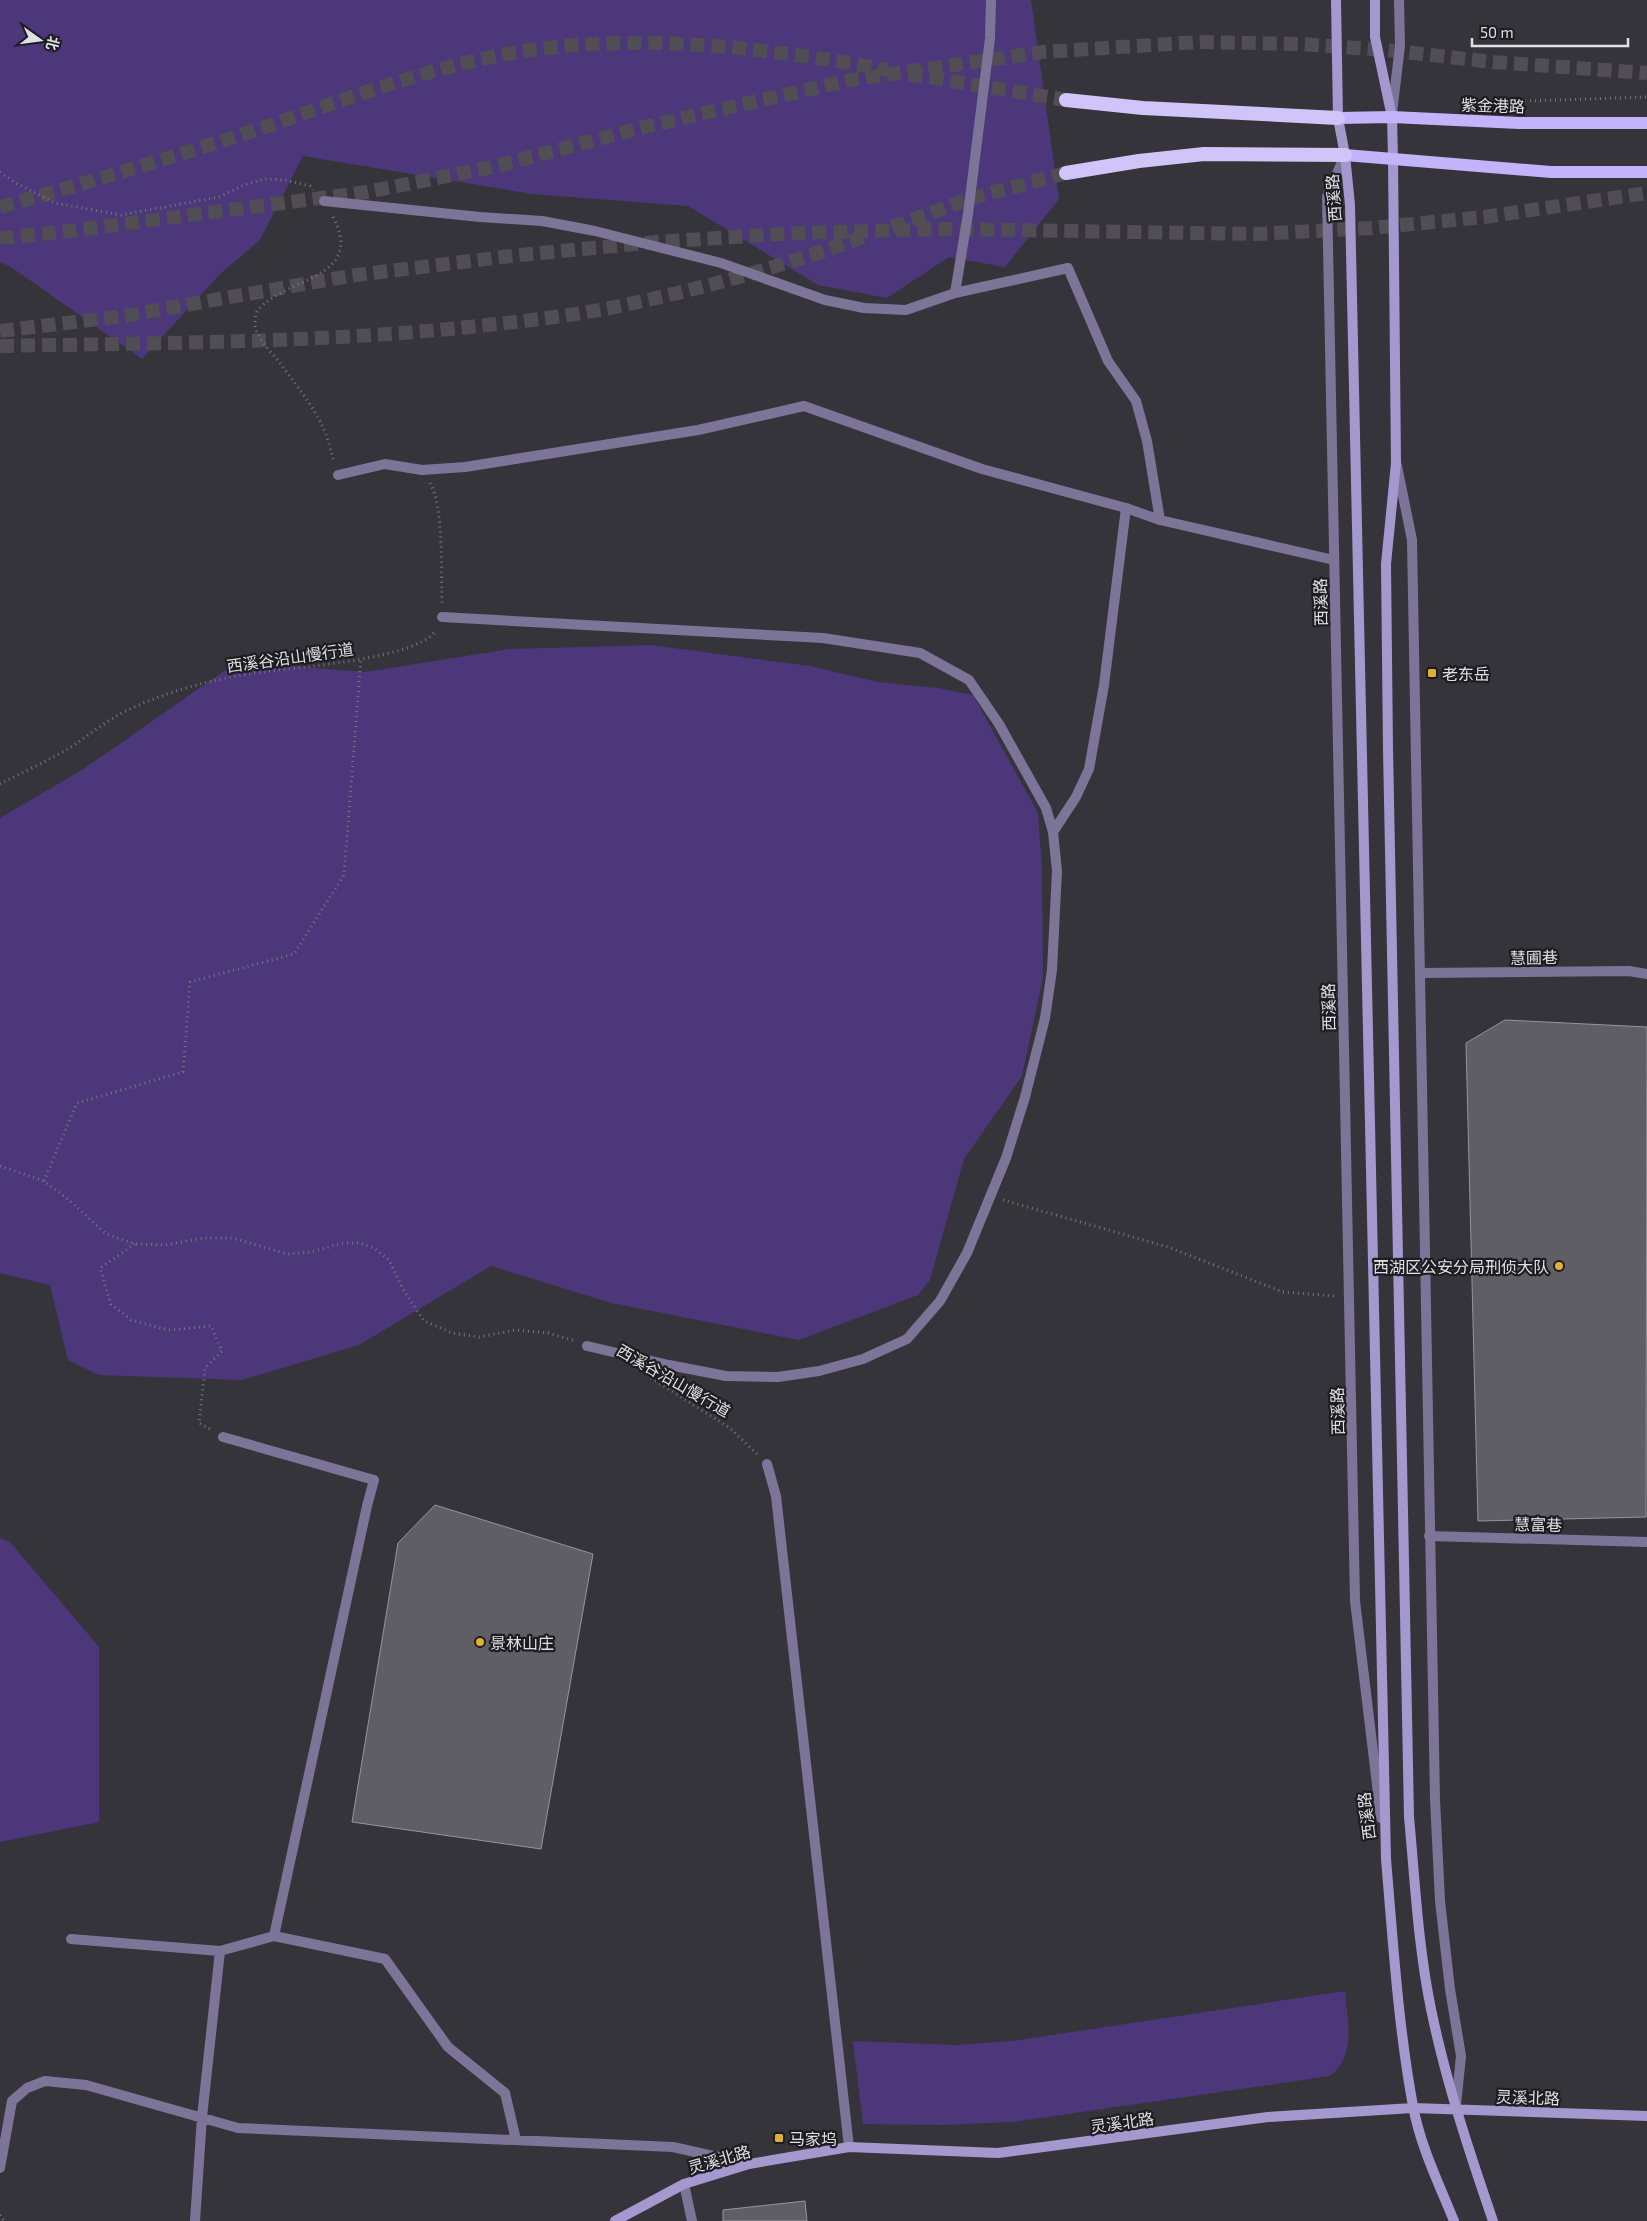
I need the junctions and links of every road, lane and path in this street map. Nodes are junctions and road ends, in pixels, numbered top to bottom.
1 (991, 0) edge
2 (1336, 0) edge
3 (1375, 0) edge
4 (1399, 0) edge
5 (1647, 97) edge
6 (1066, 100) tunnel mouth
7 (1462, 103) dead end
8 (1392, 117) junction
9 (1338, 118) junction
10 (1647, 123) edge
11 (1345, 155) junction
12 (1393, 160) junction
13 (0, 172) edge
14 (1647, 172) edge
15 (1066, 173) tunnel mouth
16 (324, 201) junction
17 (954, 293) junction
18 (1396, 463) junction
19 (422, 470) junction
20 (338, 475) joint
21 (1126, 508) junction
22 (1160, 520) junction
23 (1334, 560) junction
24 (442, 617) junction
25 (361, 660) junction
26 (0, 784) edge
27 (1053, 832) junction
28 (1421, 973) junction
29 (1647, 974) edge
30 (0, 1166) edge
31 (44, 1181) junction
32 (991, 1197) junction
33 (134, 1244) junction
34 (1349, 1297) junction
35 (587, 1346) joint
36 (645, 1374) dead end
37 (223, 1436) joint
38 (767, 1464) joint
39 (1429, 1536) junction
40 (1647, 1542) edge
41 (1386, 1859) junction
42 (274, 1936) junction
43 (72, 1939) dead end
44 (220, 1951) junction
45 (1413, 2108) junction
46 (1455, 2109) junction
47 (1647, 2116) edge
48 (202, 2118) junction
49 (516, 2140) junction
50 (849, 2147) junction
51 (749, 2164) junction
52 (0, 2168) edge
53 (684, 2184) junction
54 (0, 2215) edge
55 (4, 2221) edge
56 (194, 2221) edge
57 (615, 2221) edge
58 (692, 2221) edge
59 (1454, 2221) edge
60 (1493, 2221) edge

1 - 17 street
2 - 9 main road, 西溪路
3 - 8 main road
4 - 8 street
5 - 7 path
6 - 9 highway
8 - 9 main road, 紫金港路
8 - 10 main road, 紫金港路
8 - 12 main road
9 - 11 main road, 西溪路
11 - 12 main road
11 - 15 highway
11 - 23 street, 西溪路
11 - 41 main road, 西溪路
12 - 14 main road
12 - 18 main road
13 - 16 path
16 - 17 street
16 - 20 path
17 - 22 street
18 - 28 street
18 - 46 main road
19 - 20 street
19 - 21 street
19 - 24 path
21 - 22 street
21 - 27 street
22 - 23 street
23 - 34 street, 西溪路
24 - 25 path, 西溪谷沿山慢行道
24 - 27 street
25 - 26 path, 西溪谷沿山慢行道
25 - 31 path
27 - 32 street
28 - 29 street, 慧圃巷
28 - 39 street
30 - 31 path
31 - 33 path
32 - 34 path
32 - 35 street
33 - 35 path
33 - 37 path
34 - 41 street, 西溪路
36 - 38 path, 西溪谷沿山慢行道
37 - 42 street
38 - 50 street
39 - 40 street, 慧富巷
39 - 46 street
41 - 45 main road, 西溪路
42 - 44 street
42 - 49 street
43 - 44 street
44 - 48 street
45 - 46 main road, 灵溪北路
45 - 50 main road, 灵溪北路
45 - 59 main road, 西溪路
46 - 47 main road, 灵溪北路
46 - 60 main road
48 - 49 street
48 - 52 street
48 - 56 street
49 - 51 street
50 - 51 main road, 灵溪北路
51 - 53 main road, 灵溪北路
53 - 57 main road, 灵溪北路
53 - 58 street
54 - 55 path

